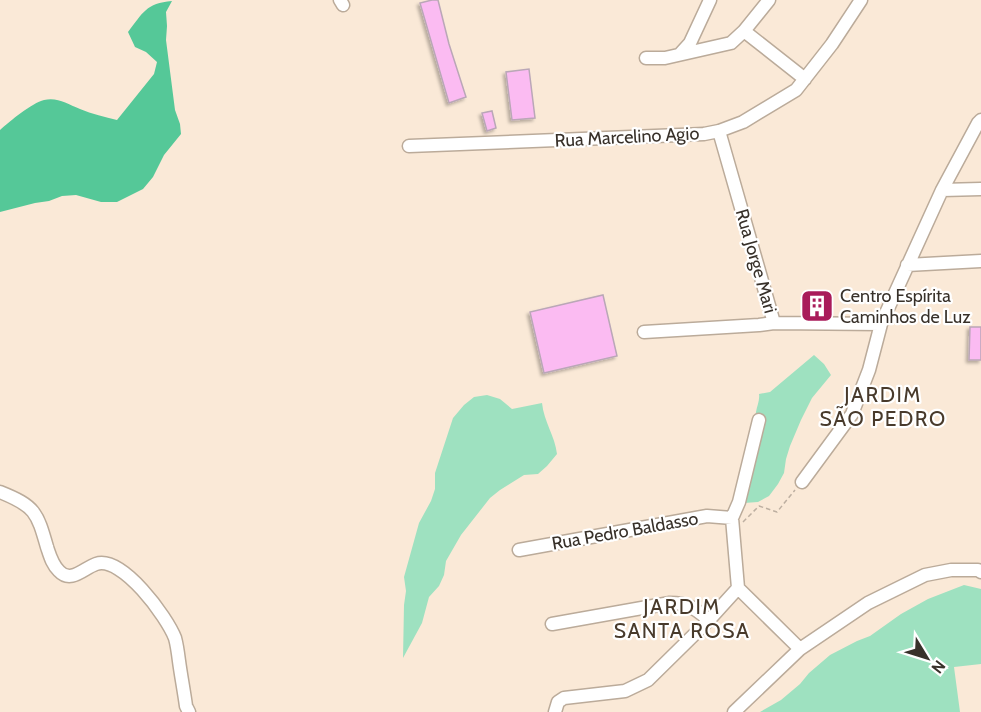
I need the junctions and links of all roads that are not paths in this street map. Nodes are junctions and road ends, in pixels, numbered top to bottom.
1 (710, 0) edge
2 (769, 0) edge
3 (861, 0) edge
4 (744, 31) junction
5 (680, 54) junction
6 (646, 58) dead end
7 (805, 79) junction
8 (981, 120) edge
9 (719, 131) junction
10 (409, 146) dead end
11 (981, 189) edge
12 (942, 190) junction
13 (981, 261) edge
14 (907, 266) junction
15 (774, 323) junction
16 (881, 324) junction
17 (644, 332) dead end
18 (759, 420) dead end
19 (802, 482) road end
20 (0, 492) edge
21 (732, 518) junction
22 (519, 550) dead end
23 (981, 572) edge
24 (738, 588) junction
25 (709, 620) junction
26 (552, 624) dead end
27 (800, 649) junction
28 (189, 712) edge
29 (555, 712) edge
30 (734, 712) edge

1 - 5 street
2 - 4 street
3 - 7 street, Rua Marcelino Agio
4 - 5 street
4 - 7 street
5 - 6 street
7 - 9 street, Rua Marcelino Agio
8 - 12 street
9 - 10 street, Rua Marcelino Agio
9 - 15 street, Rua Jorge Mari
11 - 12 street
12 - 14 street
13 - 14 street
14 - 16 street
15 - 16 street, Rua Jorge Mari
15 - 17 street
16 - 19 street
18 - 21 street
20 - 28 street
21 - 22 street, Rua Pedro Baldasso
21 - 24 street
23 - 27 street
24 - 25 street
24 - 27 street
25 - 26 street
25 - 29 street
27 - 30 street

